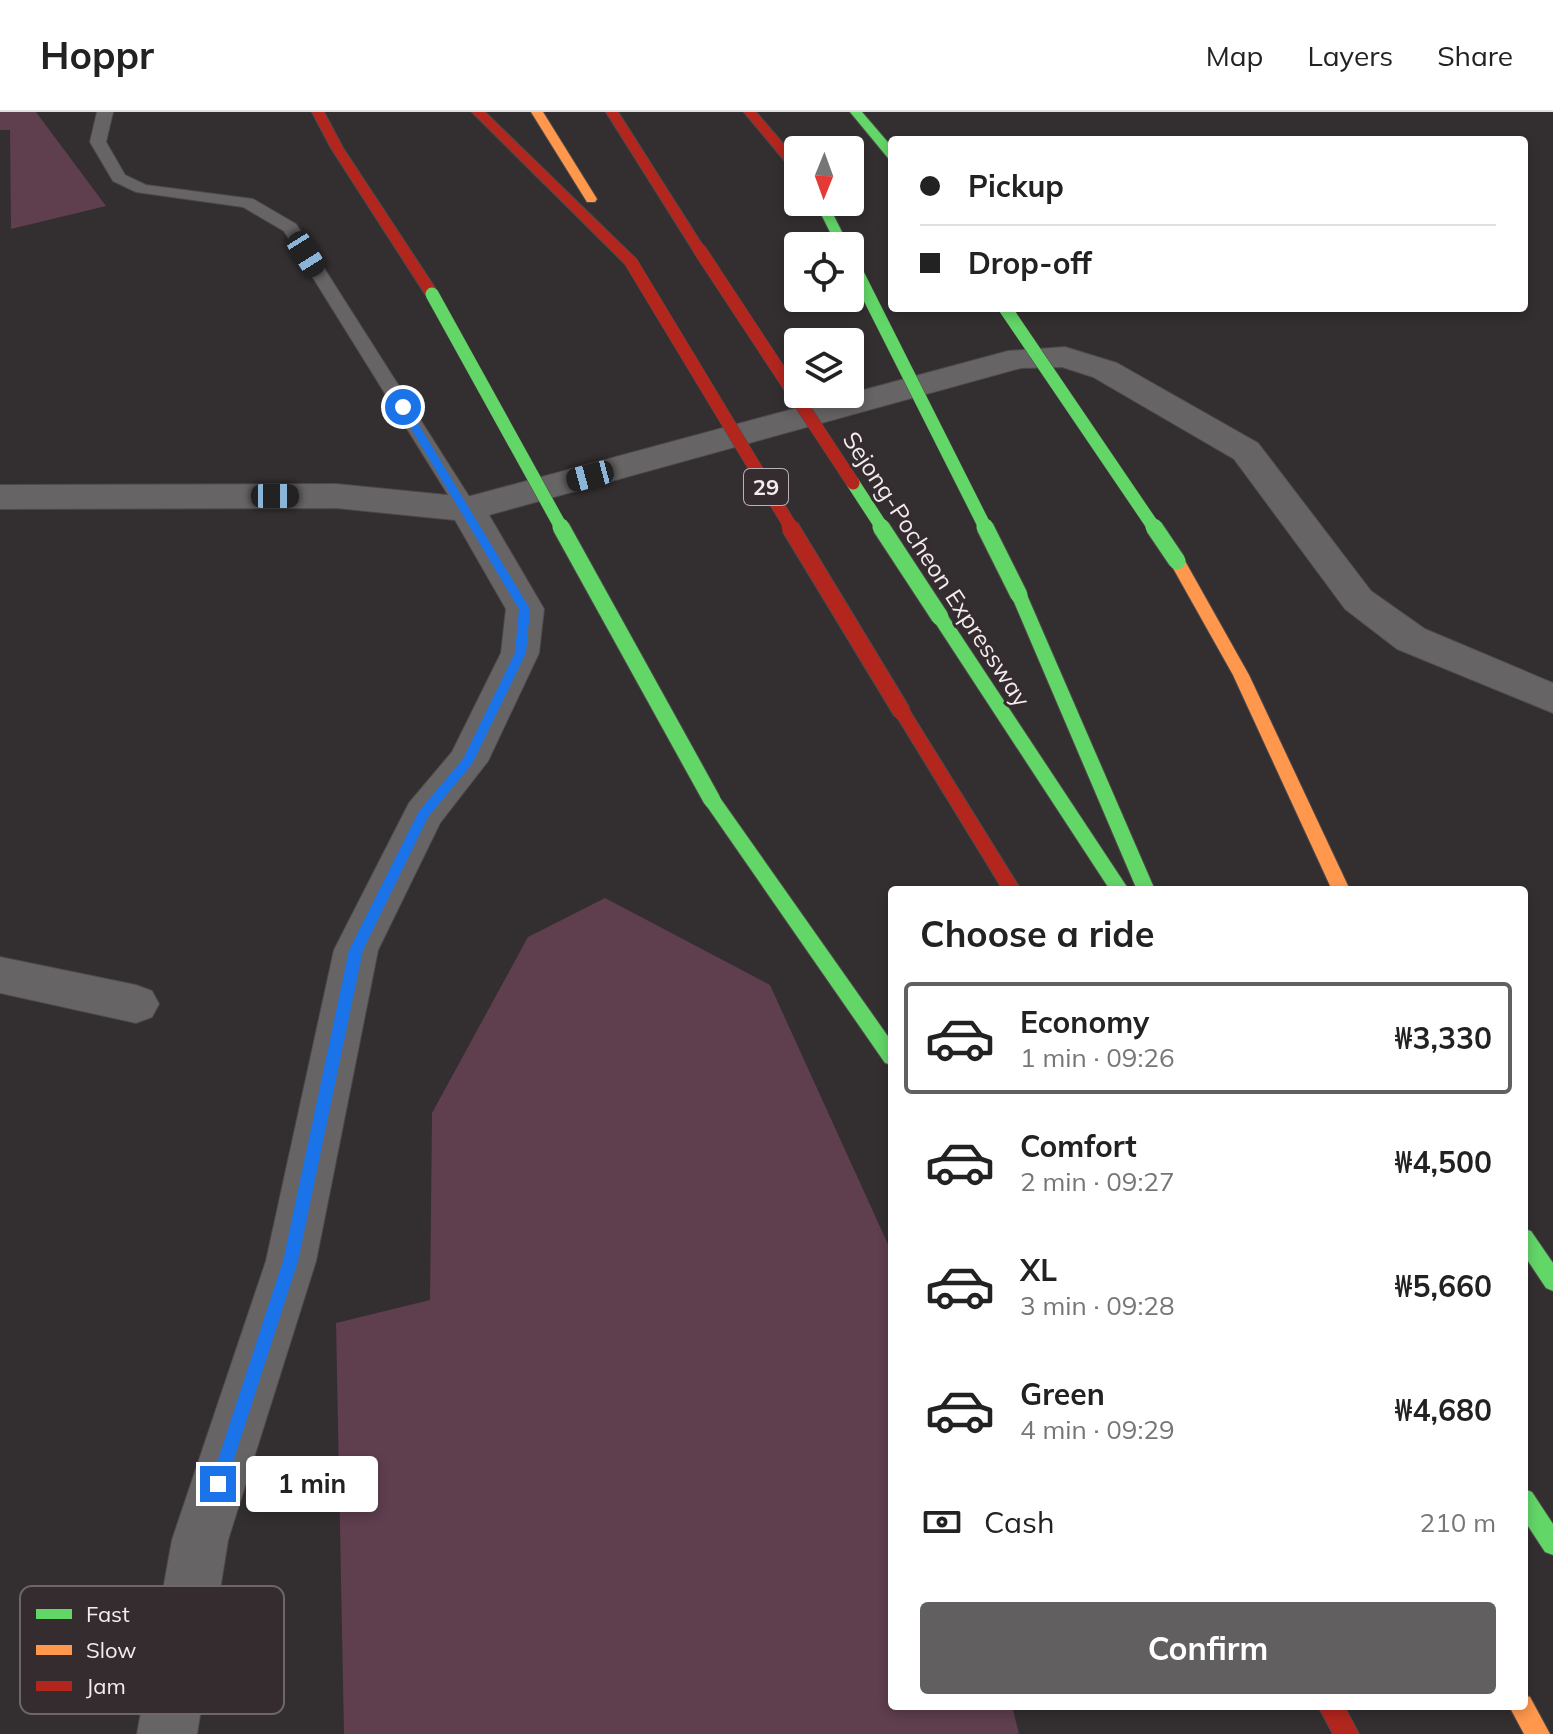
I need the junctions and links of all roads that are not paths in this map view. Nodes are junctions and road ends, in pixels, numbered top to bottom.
1 (105, 112) edge
2 (318, 112) edge
3 (336, 112) edge
4 (478, 112) edge
5 (485, 112) edge
6 (537, 112) edge
7 (612, 112) edge
8 (750, 112) edge
9 (856, 112) edge
10 (784, 126) dead end
11 (497, 130) junction
12 (789, 136) edge
13 (888, 150) edge
14 (784, 152) edge
15 (631, 262) junction
16 (864, 287) edge
17 (432, 294) junction
18 (1008, 312) edge
19 (0, 497) edge
20 (467, 509) junction
21 (1553, 699) edge
22 (1010, 886) edge
23 (1117, 886) edge
24 (1144, 886) edge
25 (1339, 886) edge
26 (0, 975) edge
27 (136, 1004) dead end
28 (888, 1051) edge
29 (1528, 1244) edge
30 (1553, 1281) edge
31 (1528, 1506) edge
32 (1553, 1544) edge
33 (192, 1586) edge
34 (1332, 1710) edge
35 (1523, 1710) edge
36 (170, 1714) edge
37 (167, 1734) edge
38 (1347, 1734) edge
39 (1538, 1734) edge

1 - 20 lane
2 - 17 highway
3 - 17 highway
4 - 11 highway
5 - 11 highway
6 - 15 highway, 29
7 - 23 highway, Sejong-Pocheon Expressway, bridge
8 - 14 highway
9 - 13 highway
10 - 12 highway
11 - 15 highway
15 - 22 highway, 29, bridge
16 - 24 highway, bridge
17 - 28 highway, bridge
18 - 25 highway, bridge
19 - 20 street
20 - 21 street
20 - 33 street
26 - 27 street
29 - 30 highway
31 - 32 highway
34 - 38 highway
35 - 39 highway
36 - 37 street

